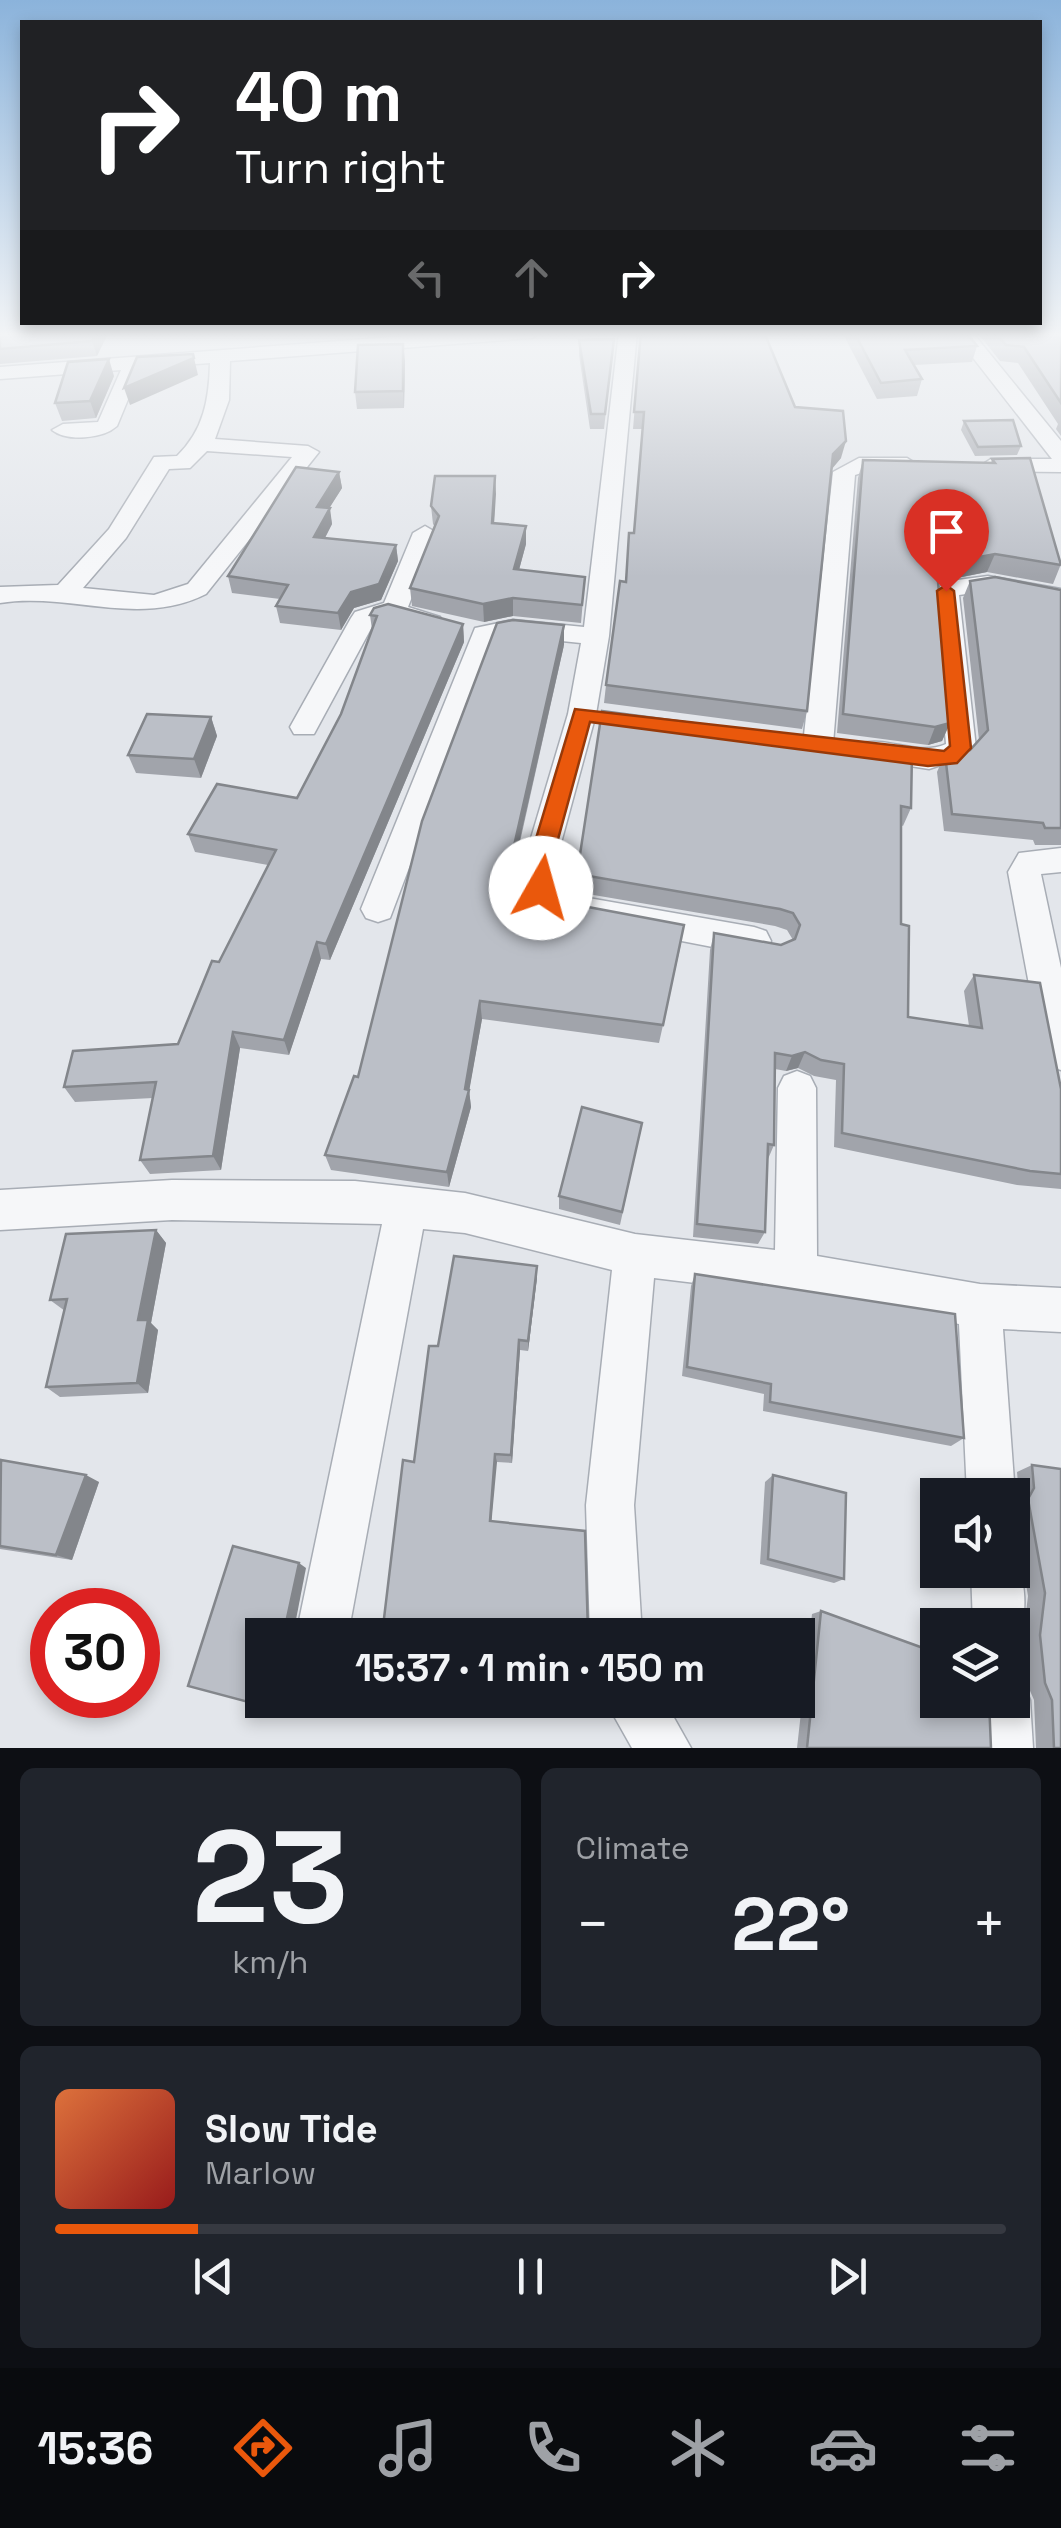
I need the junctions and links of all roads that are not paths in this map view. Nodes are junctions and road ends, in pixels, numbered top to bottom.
1 (112, 414) edge
2 (214, 414) edge
3 (620, 414) edge
4 (1028, 414) edge
5 (63, 430) dead end
6 (202, 444) junction
7 (1061, 454) edge
8 (932, 466) edge
9 (969, 466) edge
10 (1061, 466) edge
11 (425, 533) dead end
12 (66, 593) junction
13 (0, 595) edge
14 (1061, 597) edge
15 (395, 608) junction
16 (484, 634) junction
17 (596, 636) junction
18 (304, 727) dead end
19 (1061, 860) edge
20 (378, 909) dead end
21 (774, 944) edge
22 (1061, 1054) edge
23 (796, 1088) dead end
24 (406, 1207) junction
25 (0, 1210) edge
26 (635, 1255) junction
27 (796, 1274) junction
28 (980, 1306) junction
29 (1061, 1310) edge
30 (990, 1478) edge
31 (325, 1618) edge
32 (615, 1618) edge
33 (644, 1718) edge
34 (1005, 1718) edge
35 (664, 1748) edge
36 (1006, 1748) edge

1 - 5 street
2 - 6 street
3 - 17 street
4 - 7 street
6 - 12 street
6 - 12 street
8 - 14 street
9 - 10 street
11 - 15 street
12 - 13 street
15 - 16 street
15 - 18 street
16 - 17 street
16 - 20 street
17 - 21 street
19 - 22 street
23 - 27 street
24 - 25 street
24 - 26 street
24 - 31 street
26 - 27 street
26 - 32 street
27 - 28 street
28 - 29 street
28 - 30 street
33 - 35 street
34 - 36 street

